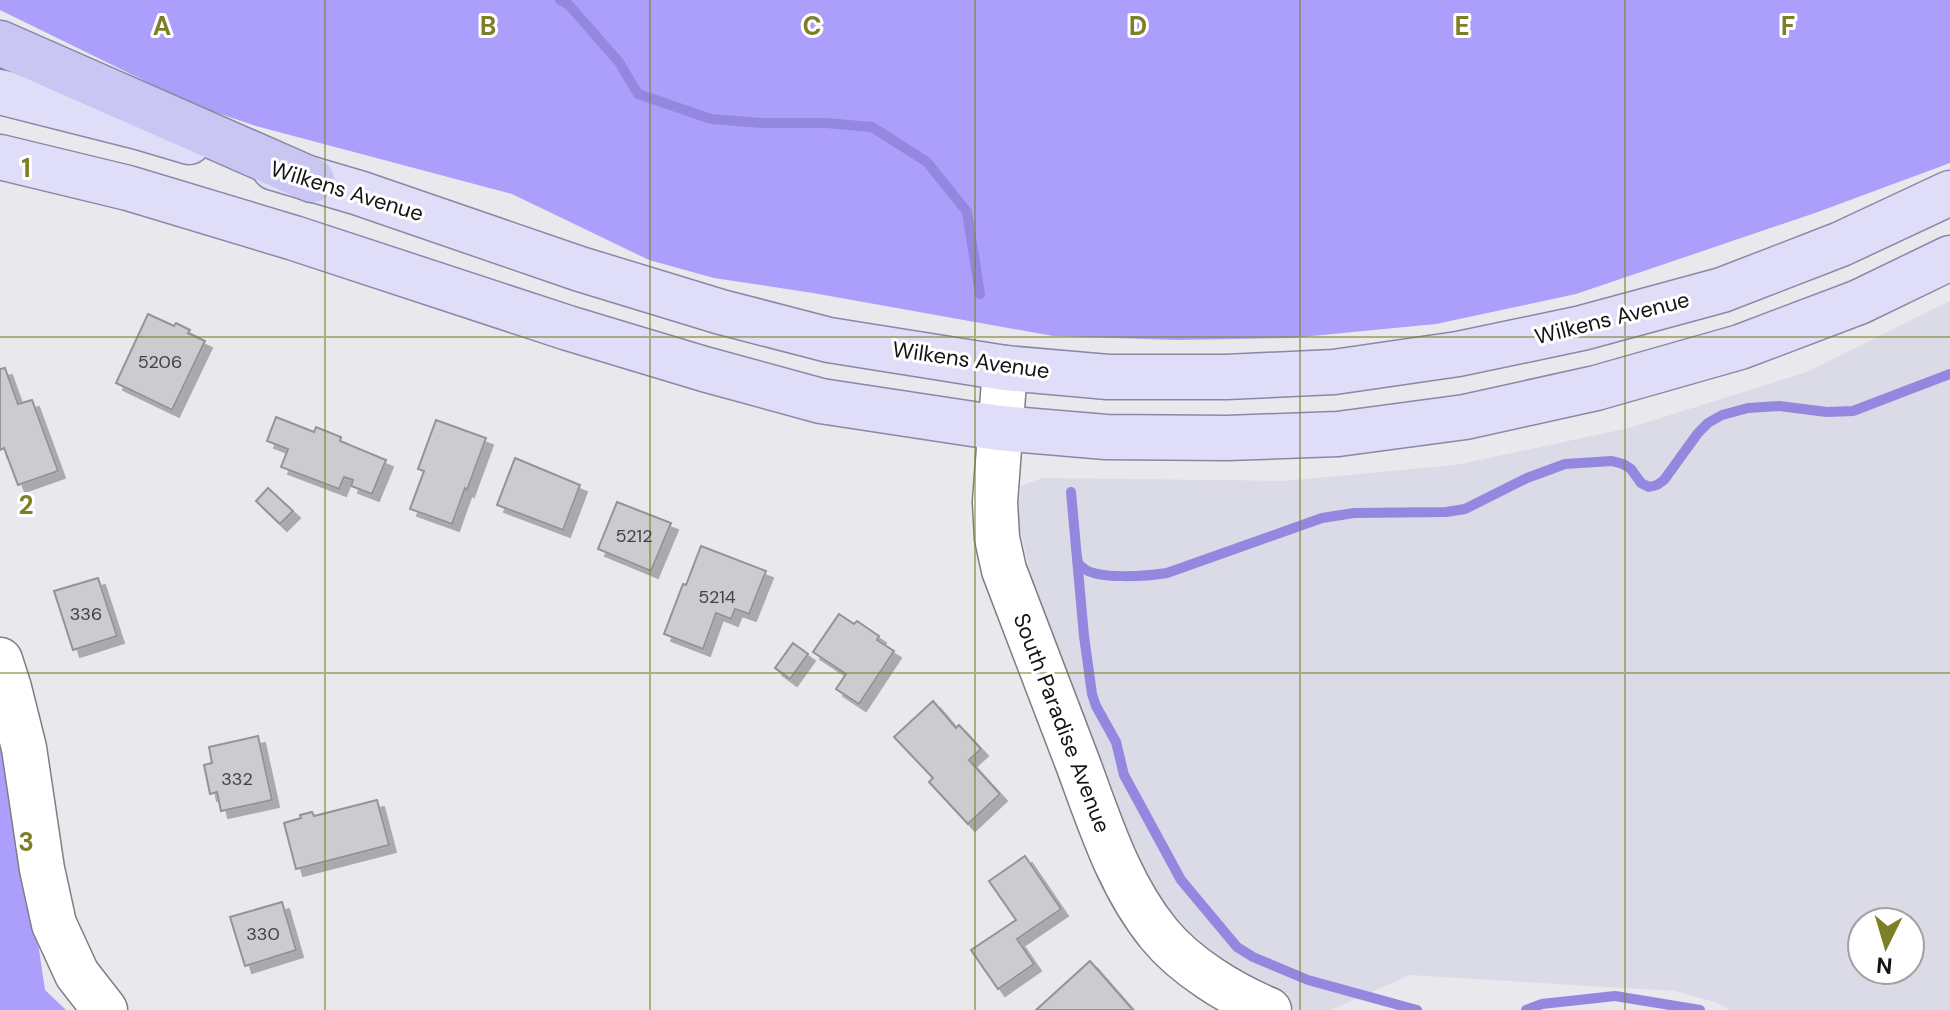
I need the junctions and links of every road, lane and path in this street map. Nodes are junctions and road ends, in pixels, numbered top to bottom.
1 (0, 43) edge
2 (0, 92) edge
3 (0, 157) edge
4 (312, 180) junction
5 (1950, 193) edge
6 (1950, 258) edge
7 (1005, 368) junction
8 (999, 428) junction
9 (0, 660) edge
10 (105, 1010) edge
11 (1269, 1010) edge

1 - 4 highway
2 - 4 main road, Wilkens Avenue
3 - 8 main road
4 - 7 main road, Wilkens Avenue
5 - 7 main road, Wilkens Avenue
6 - 8 main road
7 - 8 street, South Paradise Avenue
8 - 11 street, South Paradise Avenue
9 - 10 street

